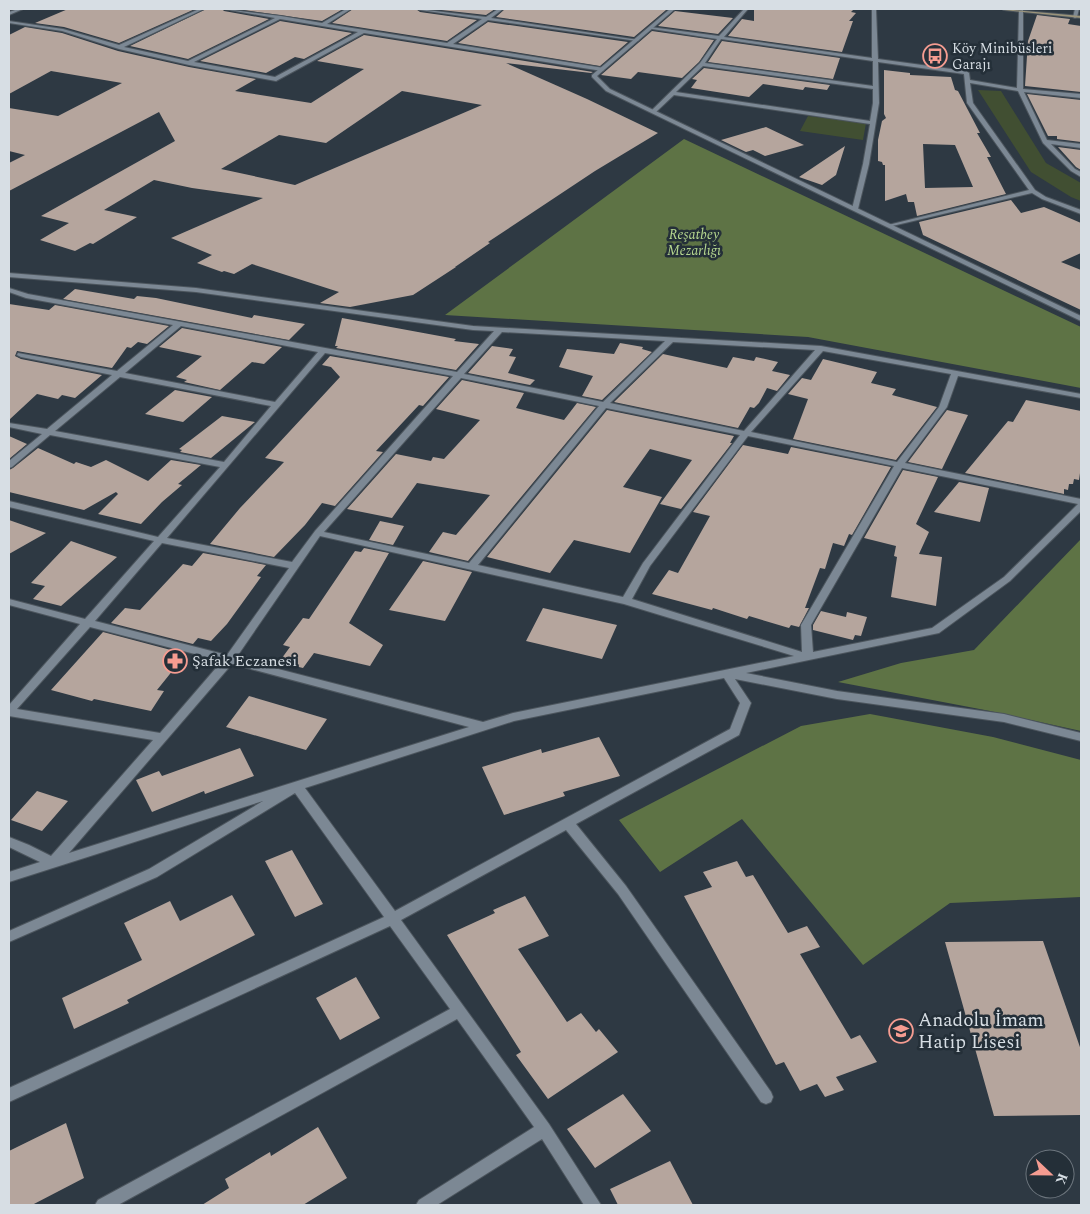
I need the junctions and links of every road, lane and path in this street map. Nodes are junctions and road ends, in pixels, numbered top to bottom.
1 (21, 9) edge
2 (202, 9) edge
3 (226, 9) edge
4 (349, 9) edge
5 (420, 9) edge
6 (427, 9) edge
7 (501, 9) edge
8 (673, 9) edge
9 (746, 9) edge
10 (874, 9) edge
11 (1004, 9) edge
12 (1077, 9) edge
13 (1021, 11) junction
14 (9, 14) edge
15 (281, 17) junction
16 (1078, 17) edge
17 (486, 18) junction
18 (9, 22) edge
19 (323, 24) junction
20 (652, 28) junction
21 (365, 30) junction
22 (720, 38) junction
23 (637, 40) junction
24 (450, 44) junction
25 (119, 47) junction
26 (874, 60) junction
27 (189, 63) junction
28 (702, 64) junction
29 (602, 69) junction
30 (968, 81) junction
31 (875, 88) junction
32 (1020, 90) junction
33 (672, 93) junction
34 (1081, 96) edge
35 (654, 111) junction
36 (872, 123) junction
37 (1045, 142) junction
38 (1081, 146) edge
39 (1081, 175) edge
40 (1033, 191) junction
41 (855, 209) junction
42 (1081, 212) edge
43 (890, 226) junction
44 (22, 276) junction
45 (9, 277) edge
46 (9, 283) edge
47 (9, 290) edge
48 (1081, 319) edge
49 (179, 324) junction
50 (500, 329) junction
51 (672, 339) junction
52 (821, 348) junction
53 (323, 350) junction
54 (21, 355) dead end
55 (955, 373) junction
56 (117, 374) junction
57 (459, 375) junction
58 (1081, 396) edge
59 (276, 405) junction
60 (604, 405) junction
61 (9, 425) edge
62 (46, 433) junction
63 (746, 433) junction
64 (9, 465) edge
65 (226, 465) junction
66 (899, 465) junction
67 (1081, 502) edge
68 (9, 504) edge
69 (1081, 506) edge
70 (318, 533) junction
71 (160, 540) junction
72 (295, 566) junction
73 (471, 567) junction
74 (626, 601) junction
75 (9, 602) edge
76 (87, 622) junction
77 (808, 657) junction
78 (229, 660) junction
79 (726, 674) junction
80 (483, 727) junction
81 (1081, 737) edge
82 (162, 738) junction
83 (297, 786) junction
84 (568, 823) junction
85 (9, 842) edge
86 (53, 863) junction
87 (9, 877) edge
88 (392, 918) junction
89 (9, 937) edge
90 (459, 1011) junction
91 (9, 1094) edge
92 (766, 1097) dead end
93 (544, 1129) junction
94 (103, 1205) edge
95 (424, 1205) edge
96 (593, 1205) edge

1 - 14 street
2 - 25 street
3 - 15 street
4 - 19 street
5 - 6 street
6 - 17 street
7 - 17 street
8 - 20 street
9 - 22 street
10 - 26 street
11 - 13 main road
12 - 16 street
13 - 16 main road
13 - 32 street
15 - 19 street
15 - 27 street
17 - 23 street
17 - 24 street
18 - 25 street
19 - 21 street
20 - 22 street
20 - 23 street
21 - 24 street
21 - 27 street
22 - 26 street
22 - 28 street
23 - 29 street
24 - 29 street
25 - 27 street
26 - 30 street
26 - 31 street
28 - 31 street
28 - 33 street
29 - 35 street
30 - 32 street
30 - 40 street
31 - 36 street
32 - 34 street
32 - 37 street
33 - 35 street
33 - 36 street
35 - 41 street
36 - 41 street
37 - 38 street
37 - 39 street
40 - 42 street
40 - 43 street
41 - 43 street
43 - 48 street
44 - 45 street
44 - 46 street
44 - 50 street
47 - 49 street
49 - 53 street
49 - 56 street
50 - 51 street
50 - 57 street
51 - 52 street
51 - 60 street
52 - 55 street
52 - 63 street
53 - 57 street
53 - 59 street
54 - 56 street
55 - 58 street
55 - 66 street
56 - 59 street
56 - 62 street
57 - 60 street
57 - 70 street
59 - 65 street
60 - 63 street
60 - 73 street
61 - 62 street
62 - 64 street
62 - 65 street
63 - 66 street
63 - 74 street
65 - 71 street
66 - 67 street
66 - 77 street
68 - 71 street
69 - 77 street
70 - 72 street
70 - 73 street
71 - 72 street
71 - 76 street
72 - 78 street
73 - 74 street
74 - 77 street
75 - 76 street
76 - 78 street
76 - 82 street
77 - 79 street
78 - 80 street
78 - 82 street
79 - 80 street
79 - 81 street
79 - 84 street
80 - 83 street
82 - 86 street
83 - 86 street
83 - 88 street
83 - 89 street
84 - 88 street
84 - 92 street
85 - 86 street
86 - 87 street
88 - 90 street
88 - 91 street
90 - 93 street
90 - 94 street
93 - 95 street
93 - 96 street

